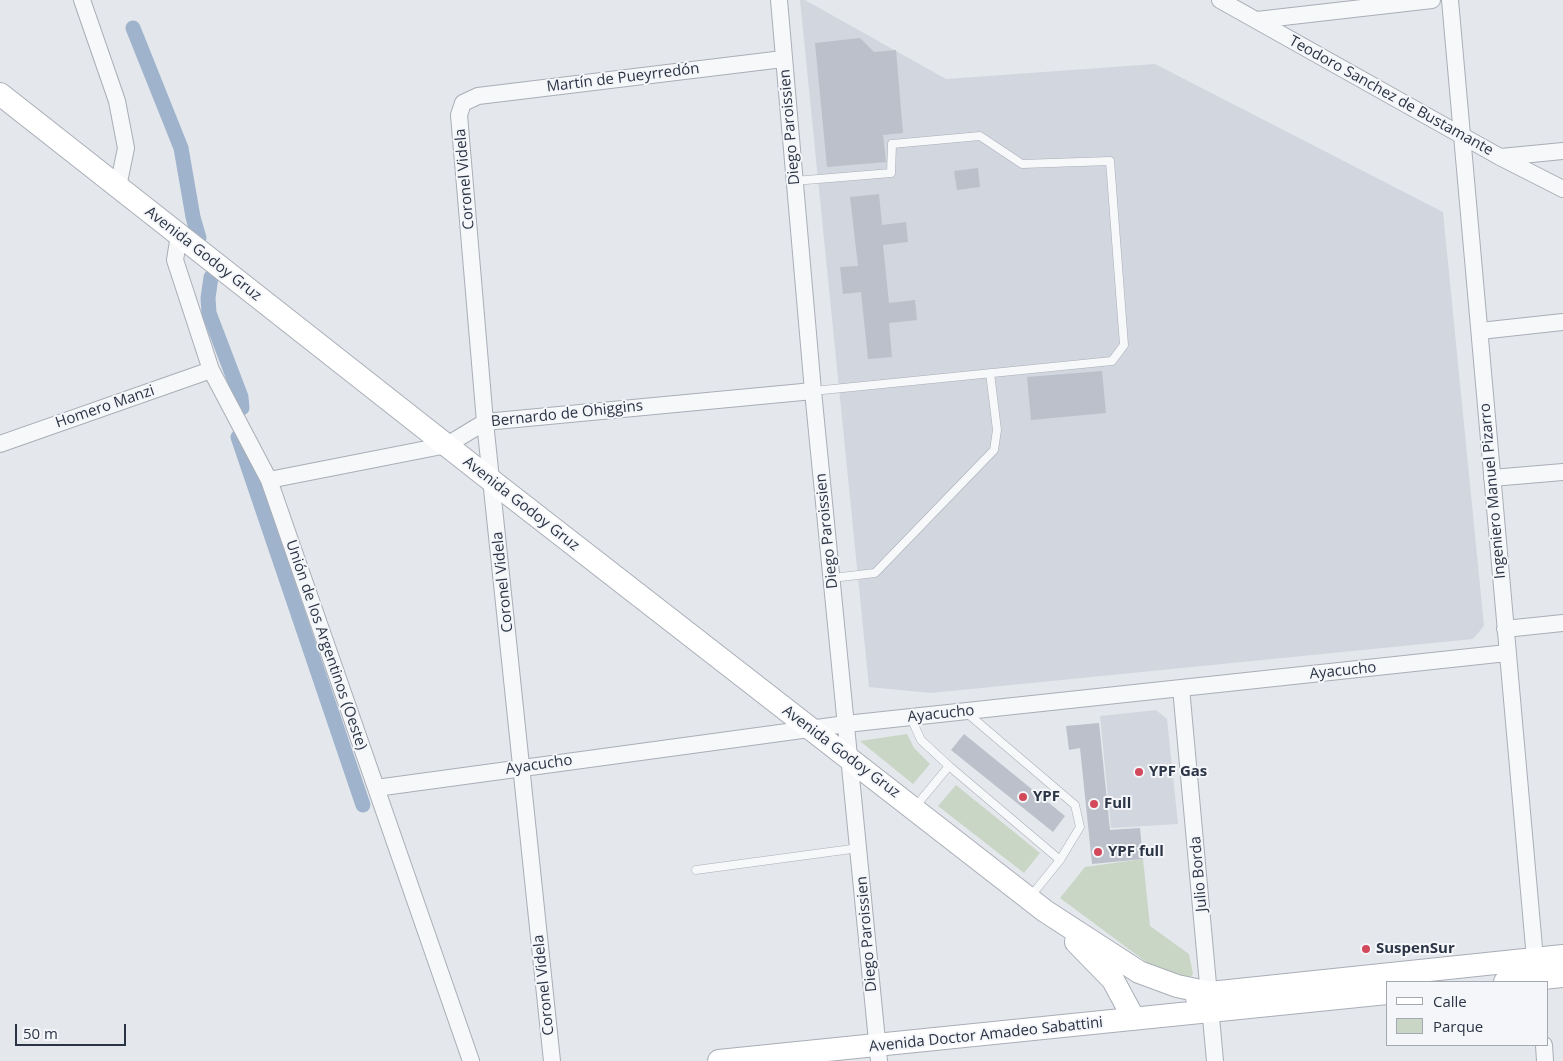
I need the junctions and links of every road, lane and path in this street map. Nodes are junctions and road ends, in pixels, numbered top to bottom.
1 (82, 0) edge
2 (779, 0) edge
3 (1220, 0) edge
4 (1432, 0) edge
5 (1450, 0) edge
6 (1257, 20) junction
7 (783, 58) junction
8 (0, 94) edge
9 (463, 103) joint
10 (1463, 136) junction
11 (1563, 150) edge
12 (1500, 157) junction
13 (794, 181) junction
14 (118, 188) junction
15 (1563, 189) edge
16 (179, 235) junction
17 (1563, 322) edge
18 (1480, 331) junction
19 (211, 370) junction
20 (990, 373) junction
21 (813, 391) junction
22 (485, 422) junction
23 (0, 444) edge
24 (447, 445) junction
25 (1563, 472) edge
26 (1492, 478) junction
27 (270, 480) junction
28 (492, 481) junction
29 (832, 578) junction
30 (1563, 623) edge
31 (1505, 629) junction
32 (1507, 653) junction
33 (1181, 688) junction
34 (966, 712) junction
35 (912, 718) junction
36 (846, 724) junction
37 (811, 729) junction
38 (851, 758) junction
39 (949, 766) junction
40 (522, 767) junction
41 (376, 788) junction
42 (914, 808) junction
43 (859, 848) junction
44 (1060, 860) junction
45 (696, 870) dead end
46 (1037, 904) junction
47 (1563, 956) edge
48 (1536, 974) edge
49 (1563, 976) edge
50 (1455, 981) edge
51 (1509, 981) edge
52 (1386, 987) edge
53 (1386, 993) edge
54 (1211, 1002) junction
55 (1134, 1019) junction
56 (1544, 1046) edge
57 (878, 1054) edge
58 (471, 1061) edge
59 (552, 1061) edge
60 (719, 1061) edge
61 (1215, 1061) edge
62 (1545, 1061) edge

1 - 14 street
2 - 7 street, Diego Paroissien
3 - 6 street, Teodoro Sanchez de Bustamante
4 - 6 street
5 - 10 street, Ingeniero Manuel Pizarro
6 - 10 street, Teodoro Sanchez de Bustamante
7 - 9 street, Martín de Pueyrredón
7 - 13 street, Diego Paroissien
8 - 14 main road, Avenida Godoy Gruz
9 - 22 street, Coronel Videla
10 - 12 street, Teodoro Sanchez de Bustamante
10 - 18 street, Ingeniero Manuel Pizarro
11 - 12 street
12 - 15 street, Teodoro Sanchez de Bustamante
13 - 20 lane
13 - 21 street, Diego Paroissien
14 - 16 main road, Avenida Godoy Gruz
16 - 19 street, Unión de los Argentinos (Oeste)
16 - 24 main road, Avenida Godoy Gruz
17 - 18 street
18 - 26 street, Ingeniero Manuel Pizarro
19 - 23 street, Homero Manzi
19 - 27 street, Unión de los Argentinos (Oeste)
20 - 21 lane
20 - 29 lane
21 - 22 street, Bernardo de Ohiggins
21 - 29 street, Diego Paroissien
22 - 24 street, Bernardo de Ohiggins
22 - 28 street, Coronel Videla
24 - 27 street, Bernardo de Ohiggins
24 - 28 main road, Avenida Godoy Gruz
25 - 26 street
26 - 31 street, Ingeniero Manuel Pizarro
27 - 41 street, Unión de los Argentinos (Oeste)
28 - 37 main road, Avenida Godoy Gruz
28 - 40 street, Coronel Videla
29 - 36 street, Diego Paroissien
30 - 31 street
31 - 32 street, Ingeniero Manuel Pizarro
32 - 33 street, Ayacucho
32 - 48 street, Ingeniero Manuel Pizarro
33 - 34 street, Ayacucho
33 - 54 street, Julio Borda
34 - 35 street, Ayacucho
34 - 44 lane
35 - 36 street, Ayacucho
35 - 39 lane
36 - 37 street, Ayacucho
36 - 38 street, Diego Paroissien
37 - 38 main road, Avenida Godoy Gruz
37 - 40 street, Ayacucho
38 - 42 main road, Avenida Godoy Gruz
38 - 43 street, Diego Paroissien
39 - 42 lane
39 - 44 lane
40 - 41 street, Ayacucho
40 - 59 street, Coronel Videla
41 - 58 street, Unión de los Argentinos (Oeste)
42 - 46 main road, Avenida Godoy Gruz
43 - 45 lane
43 - 57 street, Diego Paroissien
44 - 46 lane
46 - 54 main road, Avenida Godoy Gruz
46 - 55 main road, Avenida Godoy Gruz
47 - 48 main road, Avenida Doctor Amadeo Sabattini
48 - 49 main road, Avenida Doctor Amadeo Sabattini
48 - 50 main road, Avenida Doctor Amadeo Sabattini
48 - 51 main road, Avenida Doctor Amadeo Sabattini
52 - 54 main road, Avenida Doctor Amadeo Sabattini
53 - 54 main road, Avenida Doctor Amadeo Sabattini
54 - 55 main road, Avenida Doctor Amadeo Sabattini
54 - 61 street, Julio Borda
55 - 57 main road, Avenida Doctor Amadeo Sabattini
56 - 62 street
57 - 60 main road, Avenida Doctor Amadeo Sabattini

